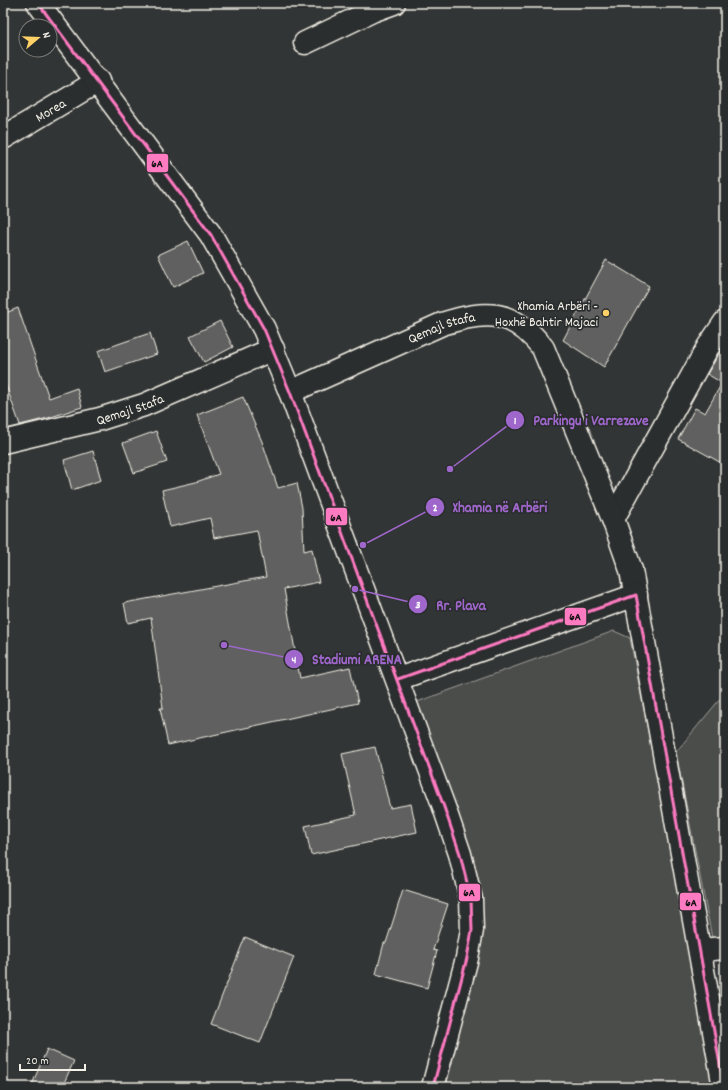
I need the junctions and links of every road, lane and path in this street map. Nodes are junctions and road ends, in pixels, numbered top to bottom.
1 (38, 3) edge
2 (394, 3) edge
3 (305, 43) dead end
4 (98, 81) junction
5 (3, 138) edge
6 (725, 322) edge
7 (273, 349) junction
8 (290, 392) junction
9 (3, 442) edge
10 (613, 519) junction
11 (636, 595) junction
12 (398, 679) junction
13 (725, 948) edge
14 (700, 950) junction
15 (433, 1087) edge
16 (724, 1087) edge

1 - 4 street
2 - 3 street
4 - 5 street, Morea
4 - 7 street
6 - 10 street
7 - 8 street
7 - 9 street, Qemajl Stafa
8 - 10 street, Qemajl Stafa
8 - 12 street
10 - 11 street, Qemajl Stafa
11 - 12 street
11 - 14 street, Qemajl Stafa
12 - 15 street
13 - 14 street
14 - 16 street, Qemajl Stafa

